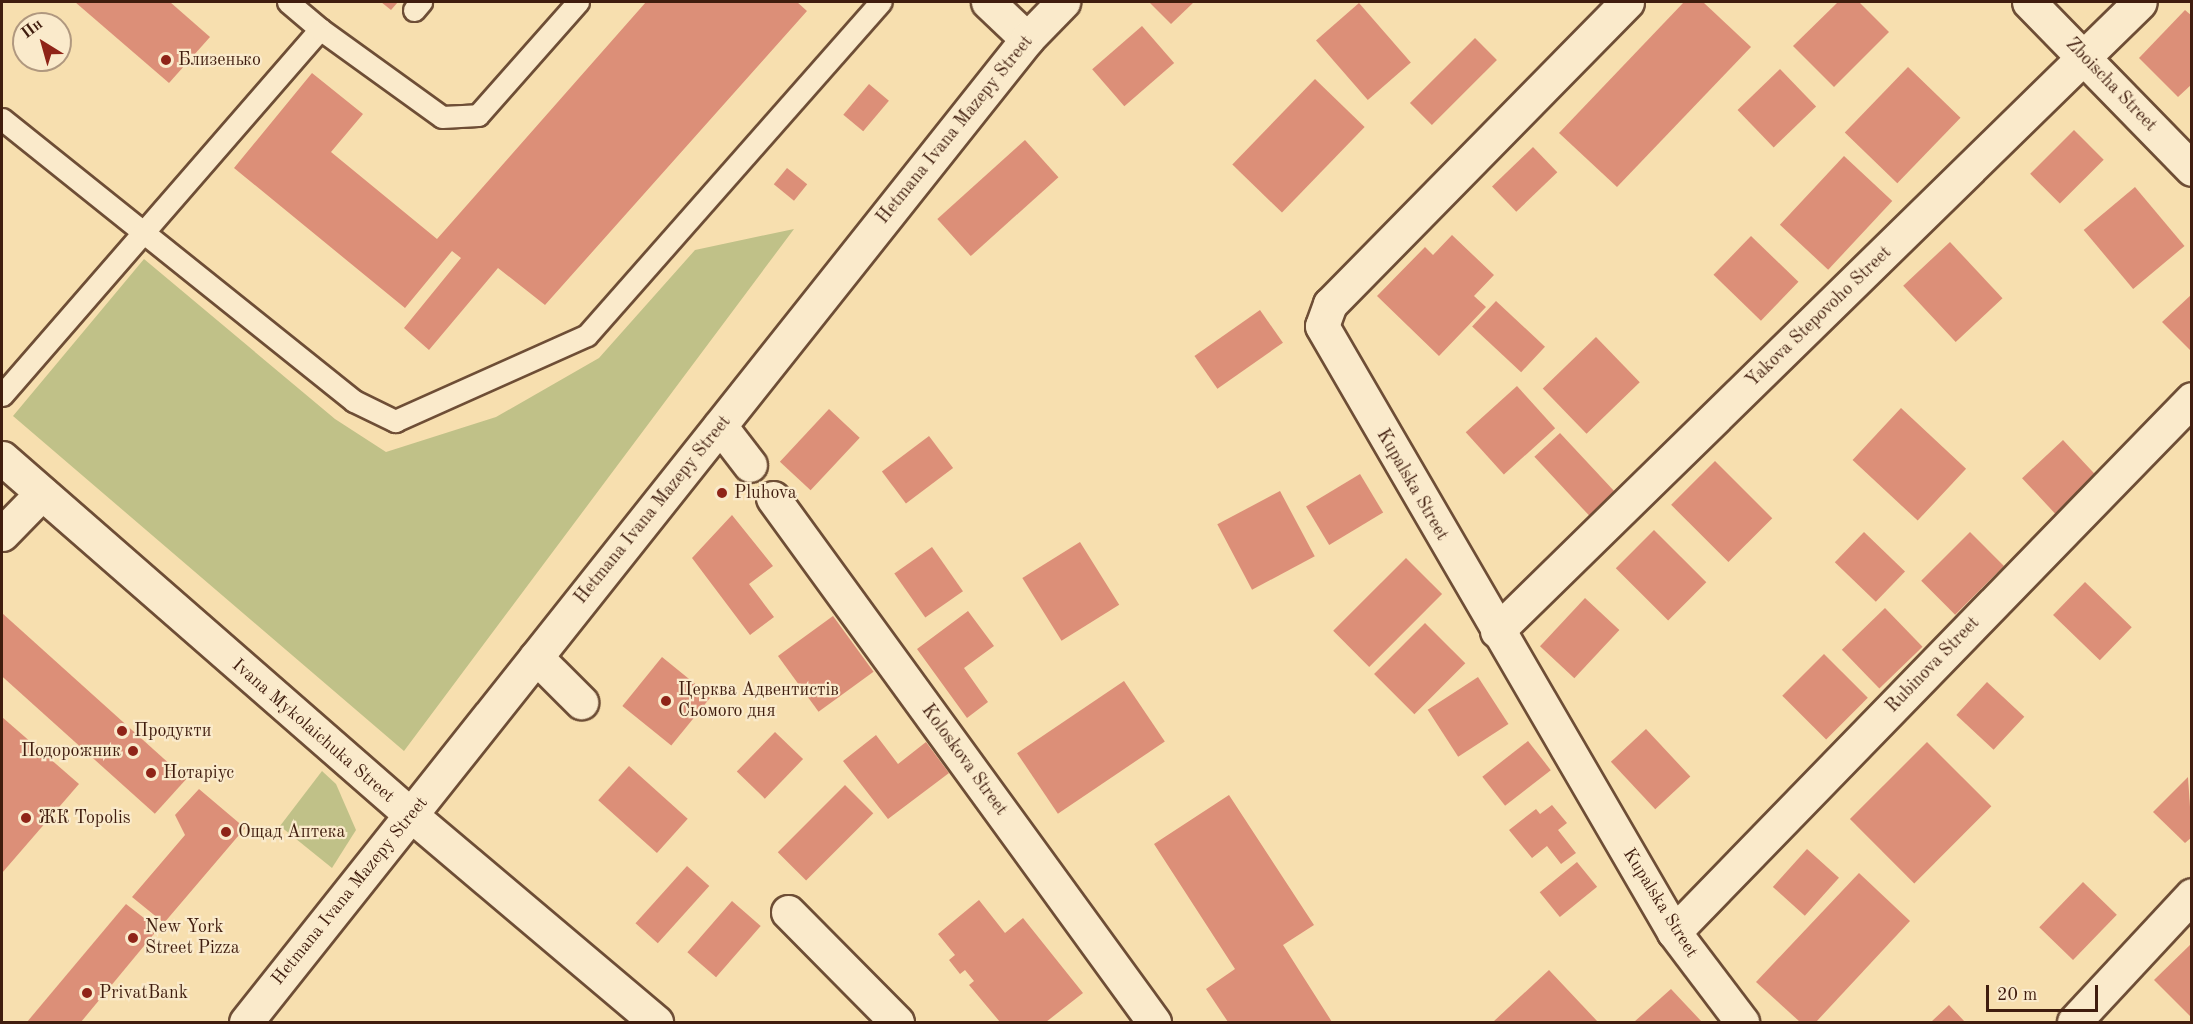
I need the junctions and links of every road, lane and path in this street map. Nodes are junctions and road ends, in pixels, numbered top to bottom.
1 (288, 2) edge
2 (578, 2) edge
3 (881, 2) edge
4 (988, 2) edge
5 (1063, 2) edge
6 (1627, 2) edge
7 (2029, 2) edge
8 (2140, 2) edge
9 (320, 28) junction
10 (1027, 39) junction
11 (2085, 57) junction
12 (2, 119) edge
13 (2192, 169) edge
14 (143, 232) junction
15 (2, 394) edge
16 (2192, 399) edge
17 (720, 426) junction
18 (2, 458) edge
19 (750, 465) dead end
20 (42, 493) junction
21 (773, 498) dead end
22 (2, 534) edge
23 (1497, 631) junction
24 (536, 657) junction
25 (581, 702) dead end
26 (411, 815) junction
27 (2192, 895) edge
28 (788, 912) dead end
29 (1674, 932) junction
30 (246, 1023) edge
31 (656, 1023) edge
32 (897, 1023) edge
33 (1154, 1023) edge
34 (1742, 1023) edge
35 (2074, 1023) edge

1 - 9 lane
2 - 9 lane
3 - 14 lane
4 - 10 street
5 - 10 street, Hetmana Ivana Mazepy Street
6 - 23 street, Kupalska Street
7 - 11 street, Zboischa Street
8 - 11 street, Yakova Stepovoho Street
9 - 14 lane
10 - 17 street, Hetmana Ivana Mazepy Street
11 - 13 street, Zboischa Street
11 - 23 street, Yakova Stepovoho Street
12 - 14 lane
14 - 15 lane
16 - 29 street, Rubinova Street
17 - 19 street
17 - 24 street, Hetmana Ivana Mazepy Street
18 - 20 street, Ivana Mykolaichuka Street
20 - 22 street
20 - 26 street, Ivana Mykolaichuka Street
21 - 33 street, Koloskova Street
23 - 29 street, Kupalska Street
24 - 25 street
24 - 26 street, Hetmana Ivana Mazepy Street
26 - 30 street, Hetmana Ivana Mazepy Street
26 - 31 street, Ivana Mykolaichuka Street
27 - 35 street
28 - 32 street
29 - 34 street, Kupalska Street

